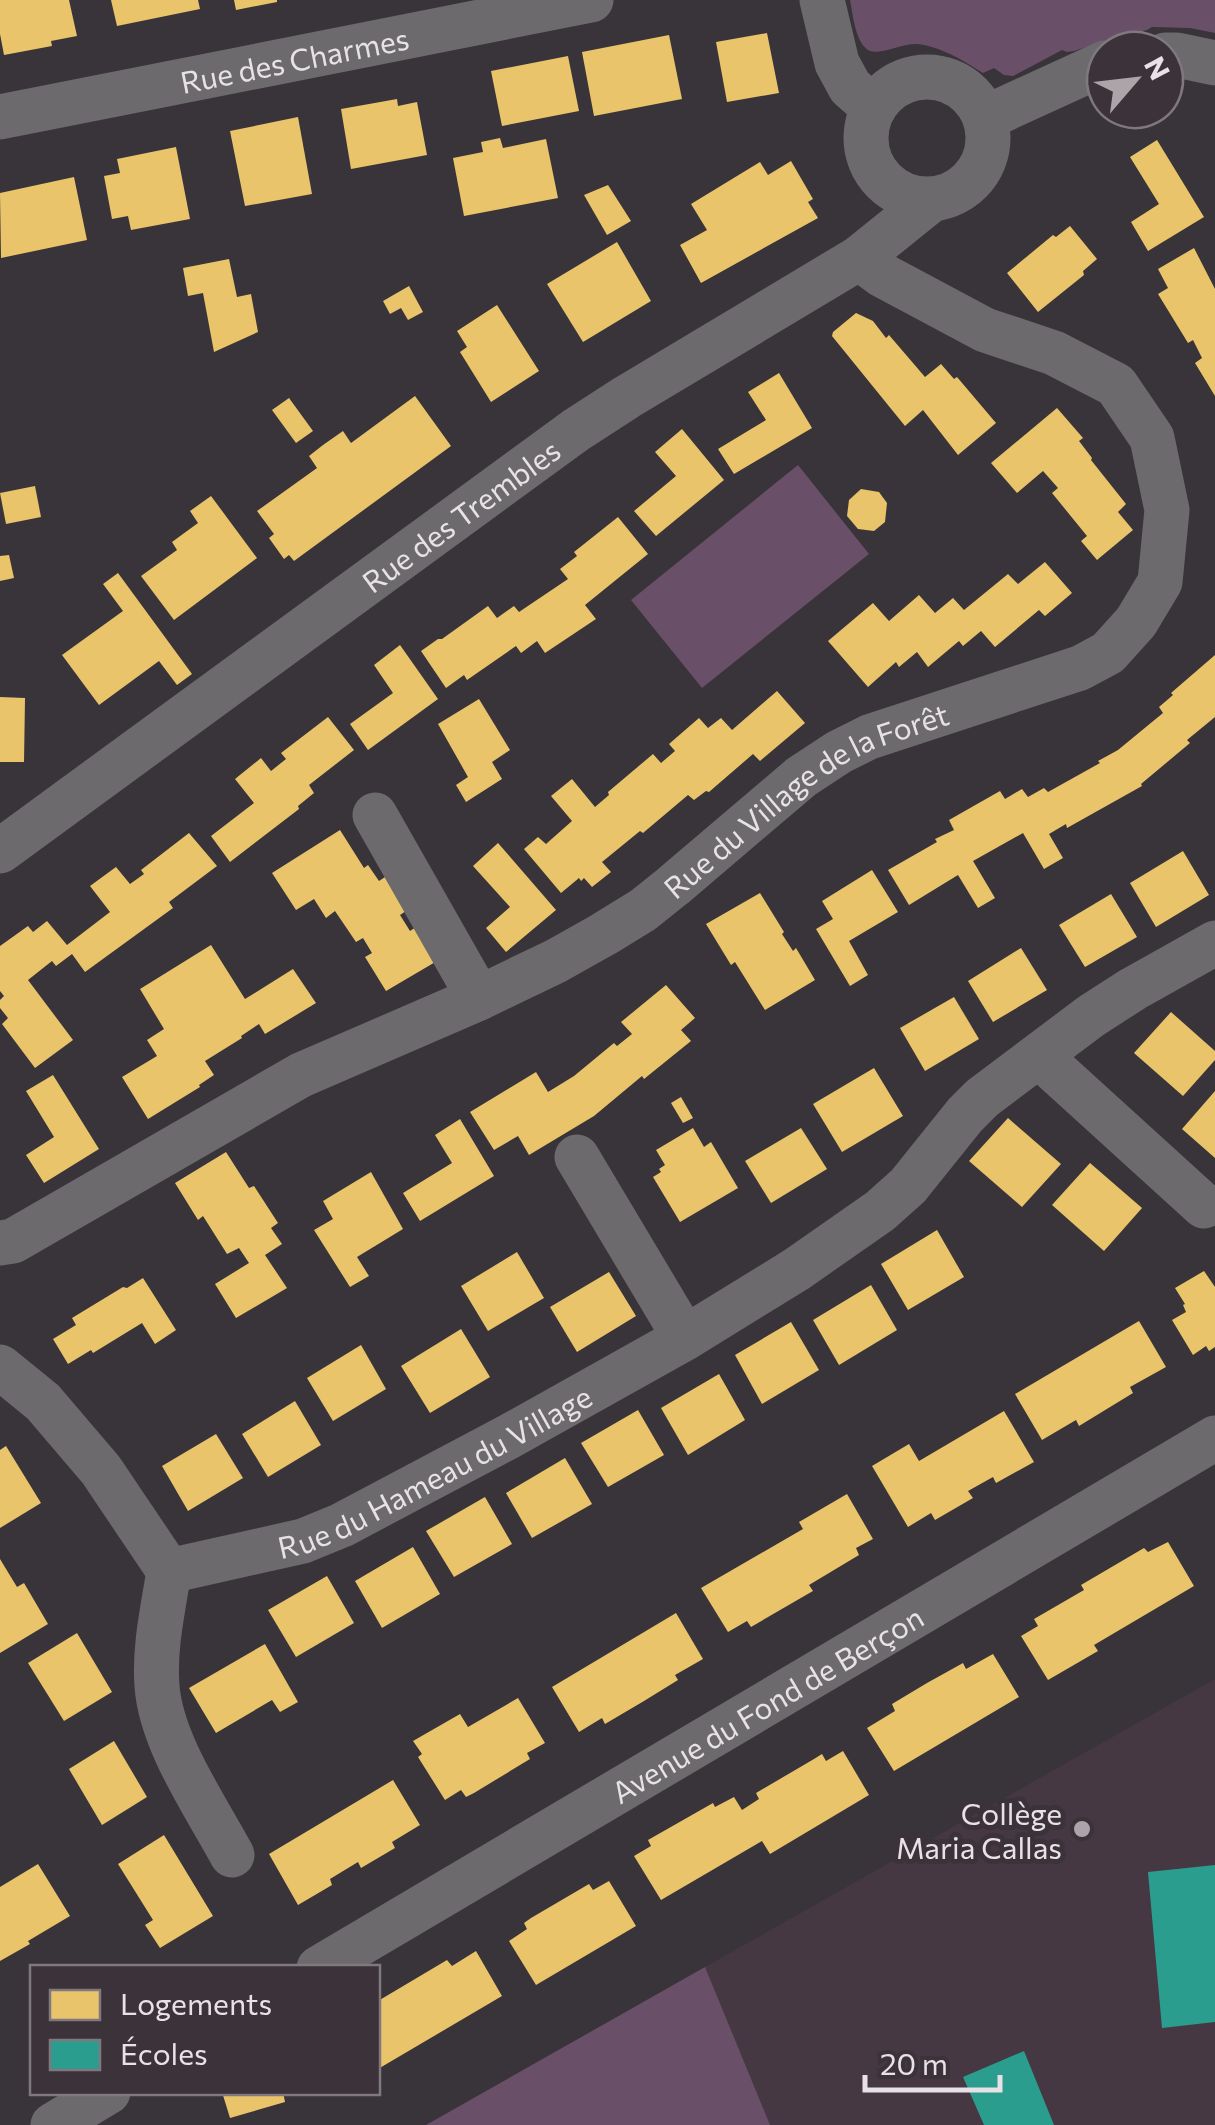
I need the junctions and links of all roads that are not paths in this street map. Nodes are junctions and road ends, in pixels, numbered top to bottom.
1 (590, 0) edge
2 (822, 0) edge
3 (1185, 56) edge
4 (1215, 63) edge
5 (1085, 72) edge
6 (874, 108) junction
7 (0, 117) edge
8 (985, 118) junction
9 (931, 200) junction
10 (859, 258) junction
11 (375, 816) dead end
12 (0, 851) edge
13 (1215, 943) edge
14 (480, 998) junction
15 (1039, 1056) junction
16 (577, 1157) dead end
17 (1204, 1206) dead end
18 (0, 1243) edge
19 (685, 1338) junction
20 (0, 1367) edge
21 (1215, 1438) edge
22 (169, 1572) junction
23 (232, 1854) dead end
24 (324, 1965) edge
25 (103, 2095) edge
26 (53, 2125) edge

1 - 7 street, Rue des Charmes
2 - 6 street
3 - 4 street
5 - 8 street
6 - 8 street
6 - 9 street
8 - 9 street
9 - 10 street, Rue des Trembles
10 - 12 street, Rue des Trembles
10 - 14 street, Rue du Village de la Forêt
11 - 14 street
13 - 15 street, Rue du Hameau du Village
14 - 18 street, Rue du Village de la Forêt
15 - 17 street
15 - 19 street, Rue du Hameau du Village
16 - 19 street
19 - 22 street, Rue du Hameau du Village
20 - 22 street
21 - 24 street, Avenue du Fond de Berçon
22 - 23 street
25 - 26 street

